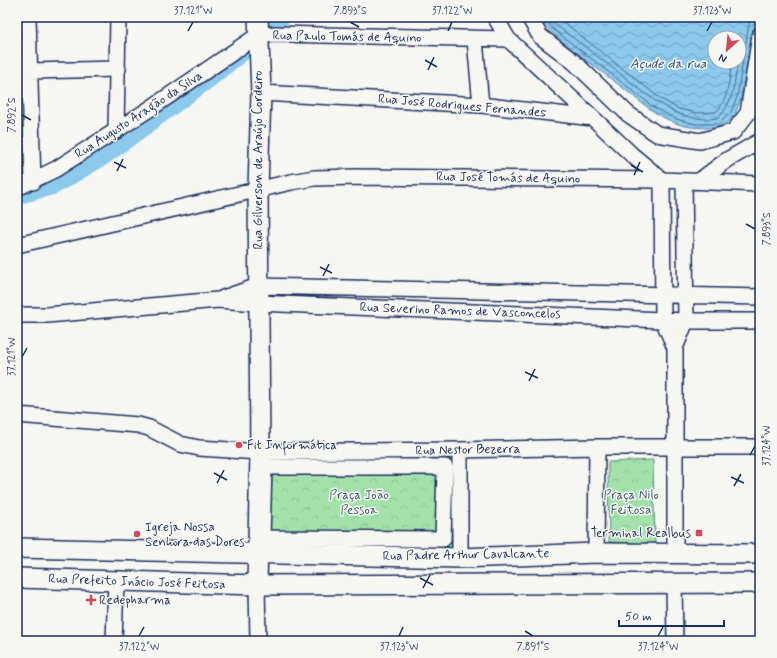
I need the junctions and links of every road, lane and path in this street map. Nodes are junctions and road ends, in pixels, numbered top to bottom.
1 (28, 17) edge
2 (118, 17) edge
3 (258, 17) edge
4 (495, 17) edge
5 (529, 17) edge
6 (760, 35) edge
7 (257, 36) junction
8 (508, 39) junction
9 (476, 40) junction
10 (118, 69) junction
11 (30, 71) junction
12 (261, 93) junction
13 (481, 105) junction
14 (593, 118) junction
15 (116, 131) junction
16 (760, 141) edge
17 (662, 180) junction
18 (692, 181) junction
19 (33, 182) junction
20 (760, 184) edge
21 (17, 188) edge
22 (258, 189) junction
23 (17, 245) edge
24 (559, 293) junction
25 (662, 294) junction
26 (258, 295) junction
27 (687, 295) junction
28 (760, 297) edge
29 (17, 315) edge
30 (558, 315) junction
31 (663, 320) junction
32 (686, 321) junction
33 (760, 321) edge
34 (675, 348) junction
35 (17, 415) edge
36 (675, 446) junction
37 (760, 446) edge
38 (596, 447) junction
39 (460, 450) junction
40 (262, 460) junction
41 (17, 548) edge
42 (596, 553) junction
43 (257, 554) junction
44 (675, 554) junction
45 (760, 554) edge
46 (460, 558) junction
47 (17, 578) edge
48 (116, 581) junction
49 (760, 583) edge
50 (674, 584) junction
51 (257, 585) junction
52 (114, 641) edge
53 (258, 641) edge
54 (674, 641) edge

1 - 11 street
2 - 10 street
3 - 7 main road, Rua Gilverson de Araújo Cordeiro
4 - 8 street
5 - 6 street
7 - 9 street, Rua Paulo Tomás de Aquino
7 - 12 main road, Rua Gilverson de Araújo Cordeiro
7 - 15 street, Rua Augusto Aragão da Silva
8 - 9 street, Rua Paulo Tomás de Aquino
8 - 14 street
9 - 13 street
10 - 11 street
10 - 15 street
11 - 19 street
12 - 13 street, Rua José Rodrigues Fernandes
12 - 22 main road, Rua Gilverson de Araújo Cordeiro
13 - 14 street, Rua José Rodrigues Fernandes
14 - 17 street
15 - 19 street, Rua Augusto Aragão da Silva
16 - 18 street
17 - 18 street, Rua José Tomás de Aquino
17 - 22 street, Rua José Tomás de Aquino
17 - 25 street
18 - 20 street, Rua José Tomás de Aquino
18 - 27 street
19 - 21 street, Rua Augusto Aragão da Silva
22 - 23 street, Rua José Tomás de Aquino
22 - 26 main road, Rua Gilverson de Araújo Cordeiro
24 - 25 street, Rua Severino Ramos de Vasconcelos
24 - 26 street, Rua Severino Ramos de Vasconcelos
24 - 30 street
25 - 27 street, Rua Severino Ramos de Vasconcelos
25 - 31 street
26 - 29 street
26 - 30 street, Rua Severino Ramos de Vasconcelos
26 - 40 main road, Rua Gilverson de Araújo Cordeiro
27 - 28 street, Rua Severino Ramos de Vasconcelos
27 - 32 street
30 - 31 street, Rua Severino Ramos de Vasconcelos
31 - 32 street, Rua Severino Ramos de Vasconcelos
31 - 34 street
32 - 33 street, Rua Severino Ramos de Vasconcelos
32 - 34 street
34 - 36 street
35 - 40 street
36 - 37 street, Rua Nestor Bezerra
36 - 38 street, Rua Nestor Bezerra
36 - 44 street
38 - 39 street, Rua Nestor Bezerra
38 - 42 street
39 - 40 street, Rua Nestor Bezerra
39 - 46 street
40 - 40 street
40 - 43 main road, Rua Gilverson de Araújo Cordeiro
41 - 43 main road
42 - 44 main road, Rua Padre Arthur Cavalcante
42 - 46 main road, Rua Padre Arthur Cavalcante
43 - 46 main road, Rua Padre Arthur Cavalcante
43 - 51 main road, Rua Gilverson de Araújo Cordeiro
44 - 45 main road, Rua Padre Arthur Cavalcante
47 - 48 main road, Rua Prefeito Inácio José Feitosa
48 - 51 main road, Rua Prefeito Inácio José Feitosa
48 - 52 street
49 - 50 main road
50 - 51 main road
50 - 54 street
51 - 53 street

